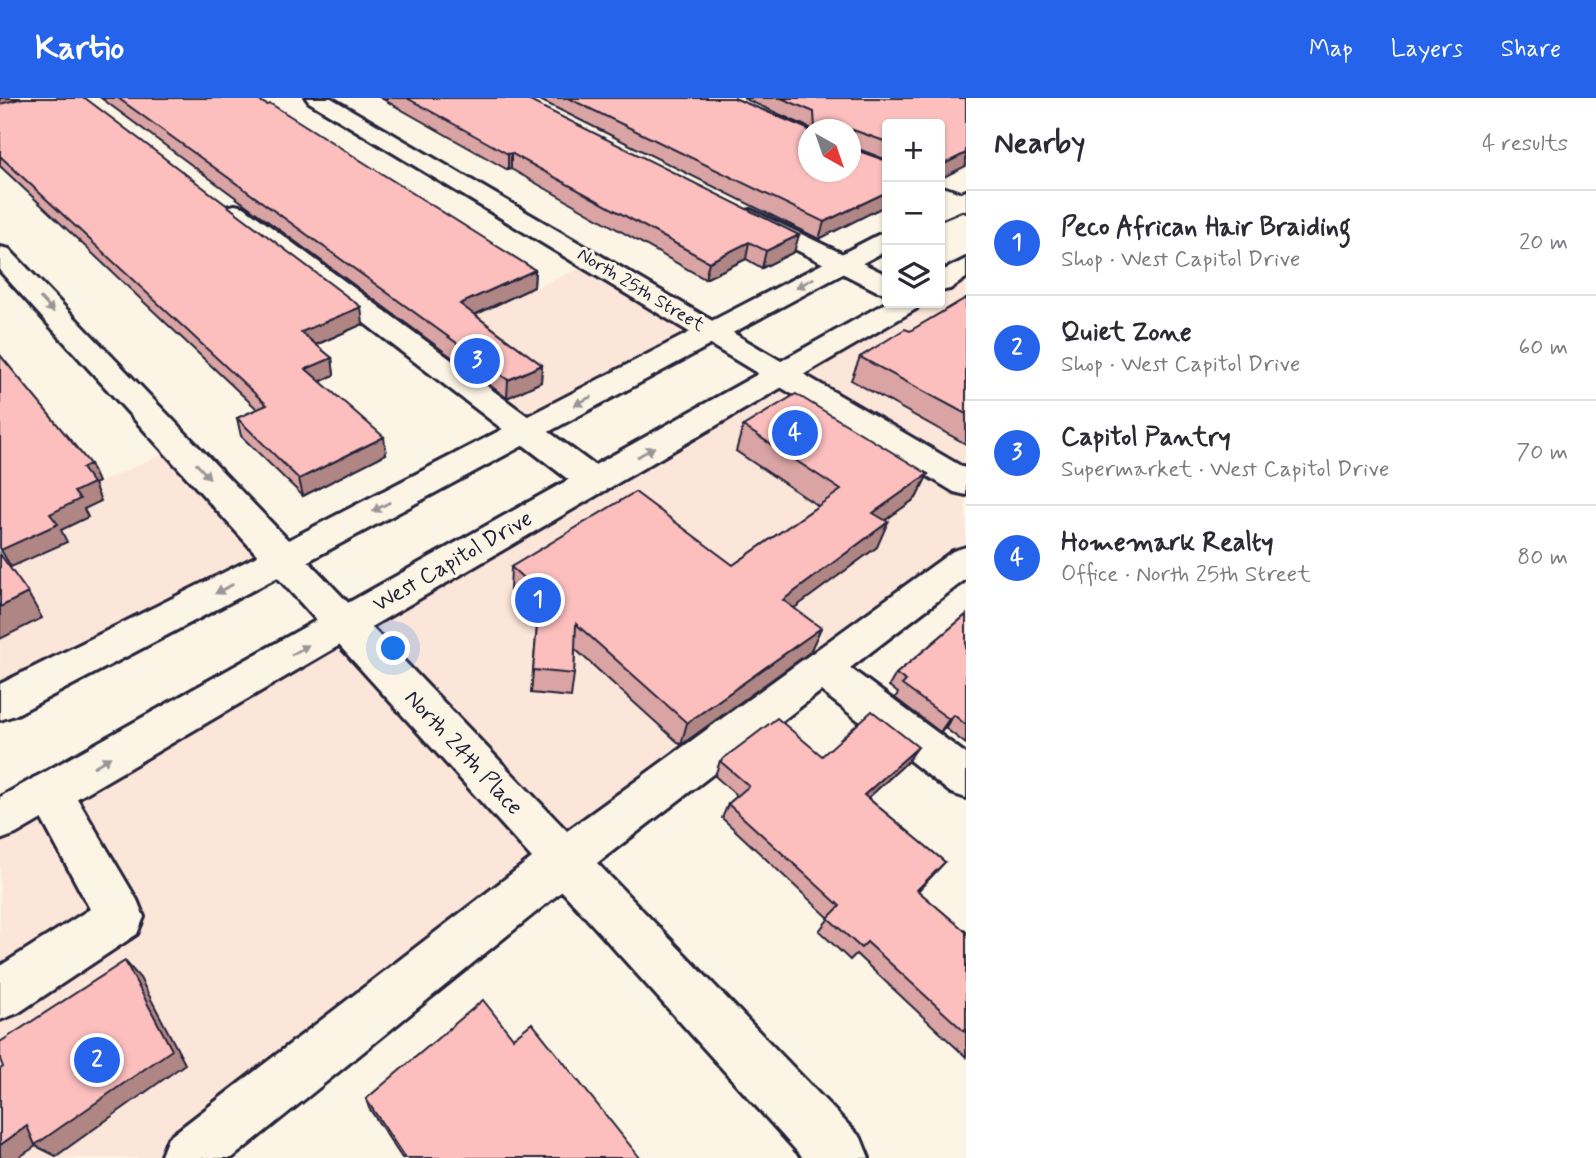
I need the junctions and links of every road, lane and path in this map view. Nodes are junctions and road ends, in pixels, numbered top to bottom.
1 (316, 98) edge
2 (211, 194) edge
3 (731, 207) edge
4 (882, 243) edge
5 (0, 255) edge
6 (844, 263) junction
7 (966, 267) edge
8 (945, 280) edge
9 (882, 282) edge
10 (897, 308) edge
11 (713, 333) junction
12 (782, 374) junction
13 (526, 431) junction
14 (594, 482) junction
15 (966, 484) edge
16 (284, 558) junction
17 (966, 560) edge
18 (343, 625) junction
19 (821, 668) junction
20 (0, 704) edge
21 (966, 779) edge
22 (49, 792) junction
23 (0, 820) edge
24 (565, 860) junction
25 (0, 995) edge
26 (188, 1158) edge
27 (841, 1158) edge

1 - 11 street, North 25th Street
2 - 13 street
3 - 6 street
4 - 6 street
5 -> 16 street, North 24th Place
6 - 9 street
6 -> 11 street
7 - 8 street
10 - 12 street, West Capitol Drive
11 - 12 street, North 25th Street
11 -> 13 street
14 -> 12 street, West Capitol Drive
12 - 15 street, North 25th Street
13 - 14 street
13 -> 16 street
14 - 18 street, West Capitol Drive
16 - 18 street, North 24th Place
16 -> 20 street
17 - 19 street
22 -> 18 street, West Capitol Drive
18 - 24 street, North 24th Place
19 - 21 street
19 - 24 street
22 - 23 street, West Capitol Drive
22 - 25 street
24 - 26 street
24 - 27 street, North 24th Place

